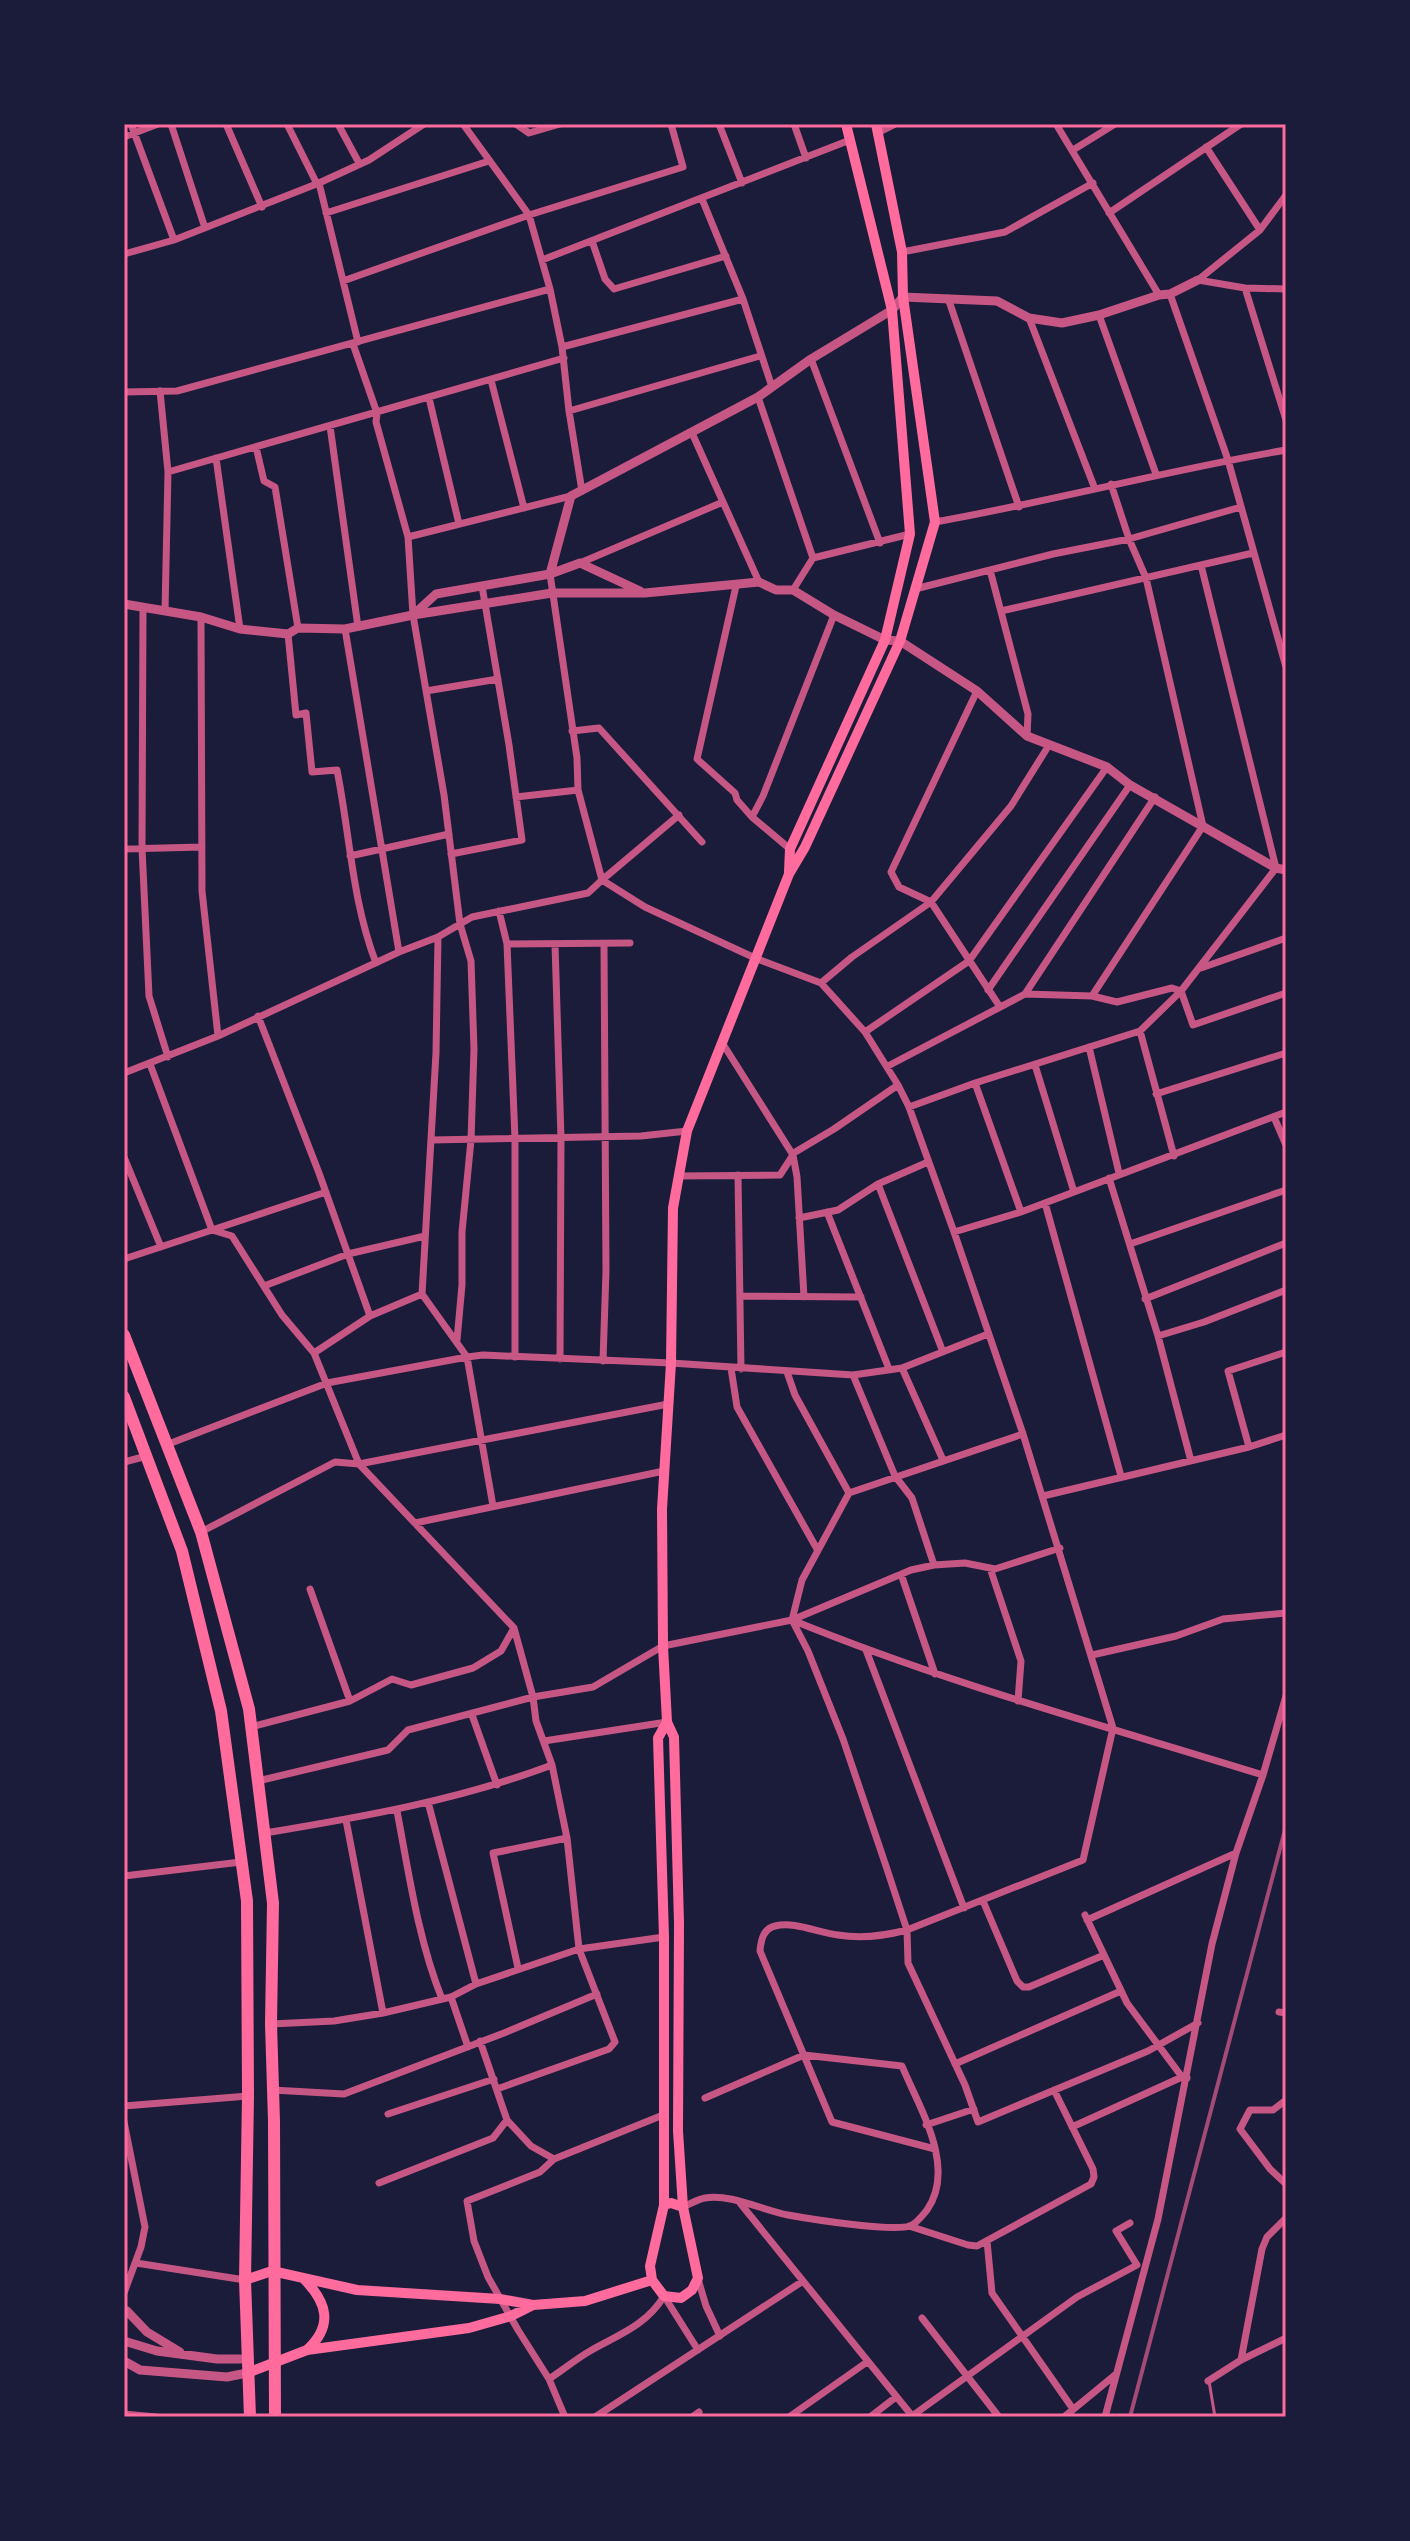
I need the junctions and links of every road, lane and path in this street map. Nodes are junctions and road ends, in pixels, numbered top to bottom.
1 (158, 124) edge
2 (171, 124) edge
3 (226, 124) edge
4 (287, 124) edge
5 (338, 124) edge
6 (424, 124) edge
7 (463, 124) edge
8 (516, 124) edge
9 (560, 124) edge
10 (671, 124) edge
11 (719, 124) edge
12 (794, 124) edge
13 (846, 124) edge
14 (895, 124) edge
15 (1056, 124) edge
16 (1115, 124) edge
17 (1241, 124) edge
18 (132, 128) edge
19 (876, 129) edge
20 (124, 137) edge
21 (850, 140) junction
22 (1206, 147) junction
23 (1073, 150) junction
24 (806, 158) junction
25 (489, 161) junction
26 (359, 163) junction
27 (742, 183) junction
28 (1093, 183) junction
29 (318, 184) junction
30 (1286, 195) edge
31 (702, 199) junction
32 (262, 207) junction
33 (326, 213) junction
34 (1109, 213) junction
35 (529, 215) junction
36 (205, 228) junction
37 (1260, 230) junction
38 (174, 240) junction
39 (592, 241) junction
40 (902, 252) junction
41 (124, 254) edge
42 (726, 256) junction
43 (542, 260) junction
44 (1198, 280) junction
45 (343, 281) junction
46 (1245, 288) junction
47 (550, 289) junction
48 (1286, 289) edge
49 (1164, 294) junction
50 (903, 297) junction
51 (948, 298) junction
52 (743, 299) junction
53 (892, 310) junction
54 (1099, 315) junction
55 (1029, 318) junction
56 (356, 343) junction
57 (562, 347) junction
58 (760, 356) junction
59 (564, 358) junction
60 (811, 359) junction
61 (491, 380) junction
62 (772, 387) junction
63 (160, 391) junction
64 (124, 392) edge
65 (758, 397) junction
66 (429, 398) junction
67 (569, 411) junction
68 (377, 413) junction
69 (1286, 420) edge
70 (330, 426) junction
71 (692, 433) junction
72 (256, 447) junction
73 (1286, 450) edge
74 (216, 458) junction
75 (1228, 460) junction
76 (168, 472) junction
77 (1156, 474) junction
78 (1111, 484) junction
79 (1095, 489) junction
80 (582, 491) junction
81 (571, 496) junction
82 (723, 502) junction
83 (1019, 507) junction
84 (1241, 507) junction
85 (524, 508) junction
86 (935, 522) junction
87 (459, 524) junction
88 (910, 534) junction
89 (408, 537) junction
90 (1129, 539) junction
91 (880, 543) junction
92 (1253, 553) junction
93 (813, 558) junction
94 (580, 563) junction
95 (1201, 565) junction
96 (990, 570) junction
97 (550, 574) junction
98 (1146, 578) junction
99 (759, 582) junction
100 (482, 586) junction
101 (736, 586) junction
102 (913, 589) junction
103 (793, 590) junction
104 (552, 593) junction
105 (645, 593) junction
106 (124, 604) edge
107 (485, 604) junction
108 (143, 609) junction
109 (165, 611) junction
110 (1001, 611) junction
111 (413, 615) junction
112 (834, 615) junction
113 (201, 617) junction
114 (358, 627) junction
115 (298, 628) junction
116 (240, 629) junction
117 (345, 629) junction
118 (288, 634) junction
119 (885, 640) junction
120 (900, 641) junction
121 (1286, 667) edge
122 (498, 679) junction
123 (426, 691) junction
124 (977, 691) junction
125 (572, 731) junction
126 (1027, 736) junction
127 (1049, 745) junction
128 (1107, 767) junction
129 (1130, 785) junction
130 (578, 790) junction
131 (516, 797) junction
132 (1155, 797) junction
133 (679, 815) junction
134 (752, 817) junction
135 (1203, 826) junction
136 (449, 834) junction
137 (702, 842) dead end
138 (202, 847) junction
139 (142, 848) junction
140 (124, 849) edge
141 (790, 849) junction
142 (381, 850) junction
143 (451, 854) junction
144 (350, 856) junction
145 (1281, 869) edge
146 (789, 874) junction
147 (602, 880) junction
148 (931, 902) junction
149 (499, 911) junction
150 (460, 924) junction
151 (438, 937) junction
152 (1286, 938) edge
153 (630, 943) dead end
154 (507, 944) junction
155 (555, 944) junction
156 (604, 945) junction
157 (399, 952) junction
158 (755, 958) junction
159 (969, 961) junction
160 (376, 963) junction
161 (1199, 969) junction
162 (821, 983) junction
163 (988, 990) junction
164 (1181, 991) junction
165 (1286, 993) edge
166 (1025, 994) junction
167 (1092, 996) junction
168 (1000, 1007) junction
169 (258, 1016) junction
170 (1140, 1031) junction
171 (865, 1032) junction
172 (218, 1036) junction
173 (723, 1044) junction
174 (1089, 1047) junction
175 (1286, 1053) edge
176 (168, 1057) junction
177 (150, 1064) junction
178 (1035, 1065) junction
179 (888, 1066) junction
180 (124, 1073) edge
181 (975, 1083) junction
182 (898, 1085) junction
183 (1156, 1094) junction
184 (909, 1107) junction
185 (1286, 1112) edge
186 (1274, 1117) junction
187 (687, 1131) junction
188 (603, 1137) junction
189 (561, 1138) junction
190 (515, 1139) junction
191 (431, 1140) junction
192 (471, 1140) junction
193 (1286, 1145) edge
194 (793, 1154) junction
195 (1174, 1156) junction
196 (124, 1157) edge
197 (928, 1162) junction
198 (1119, 1173) junction
199 (738, 1175) junction
200 (679, 1176) junction
201 (1109, 1178) junction
202 (878, 1184) junction
203 (1286, 1190) edge
204 (326, 1192) junction
205 (1074, 1192) junction
206 (1045, 1203) junction
207 (827, 1212) junction
208 (1021, 1212) junction
209 (799, 1218) junction
210 (212, 1230) junction
211 (954, 1232) junction
212 (425, 1236) junction
213 (1286, 1243) edge
214 (1130, 1244) junction
215 (161, 1247) junction
216 (348, 1254) junction
217 (124, 1259) edge
218 (264, 1286) junction
219 (1286, 1290) edge
220 (422, 1294) junction
221 (741, 1296) junction
222 (804, 1297) junction
223 (861, 1297) junction
224 (1145, 1299) junction
225 (370, 1316) junction
226 (988, 1334) junction
227 (124, 1335) edge
228 (1158, 1336) junction
229 (457, 1340) junction
230 (943, 1352) junction
231 (1286, 1352) edge
232 (314, 1353) junction
233 (467, 1357) junction
234 (515, 1357) junction
235 (560, 1359) junction
236 (603, 1361) junction
237 (671, 1363) junction
238 (731, 1368) junction
239 (902, 1368) junction
240 (741, 1369) junction
241 (889, 1369) junction
242 (787, 1372) junction
243 (853, 1375) junction
244 (327, 1383) junction
245 (124, 1397) edge
246 (668, 1404) junction
247 (1023, 1434) junction
248 (1286, 1435) edge
249 (481, 1439) junction
250 (166, 1445) junction
251 (1249, 1447) junction
252 (147, 1456) junction
253 (943, 1460) junction
254 (1191, 1461) junction
255 (124, 1462) edge
256 (359, 1464) junction
257 (664, 1471) junction
258 (895, 1476) junction
259 (1121, 1476) junction
260 (849, 1493) junction
261 (1043, 1496) junction
262 (493, 1506) junction
263 (415, 1523) junction
264 (201, 1532) junction
265 (1060, 1548) junction
266 (817, 1549) junction
267 (934, 1565) junction
268 (990, 1568) junction
269 (901, 1574) junction
270 (310, 1589) dead end
271 (1286, 1613) edge
272 (792, 1620) junction
273 (514, 1628) junction
274 (663, 1646) junction
275 (866, 1650) junction
276 (1092, 1655) junction
277 (935, 1674) junction
278 (1286, 1696) edge
279 (533, 1697) junction
280 (350, 1701) junction
281 (1018, 1701) junction
282 (472, 1715) junction
283 (667, 1722) junction
284 (251, 1727) junction
285 (1113, 1728) junction
286 (544, 1741) junction
287 (552, 1765) junction
288 (1263, 1775) junction
289 (258, 1781) junction
290 (497, 1785) junction
291 (428, 1802) junction
292 (397, 1811) junction
293 (346, 1820) junction
294 (265, 1833) junction
295 (567, 1838) junction
296 (1236, 1853) junction
297 (241, 1862) junction
298 (124, 1876) edge
299 (983, 1901) junction
300 (964, 1908) junction
301 (907, 1930) junction
302 (664, 1937) junction
303 (579, 1949) junction
304 (1104, 1955) junction
305 (518, 1968) junction
306 (476, 1984) junction
307 (1121, 1991) junction
308 (597, 1994) junction
309 (447, 1998) junction
310 (383, 2013) junction
311 (1198, 2023) junction
312 (271, 2024) junction
313 (480, 2041) junction
314 (1158, 2045) junction
315 (468, 2047) junction
316 (804, 2055) junction
317 (955, 2064) junction
318 (1184, 2078) junction
319 (494, 2079) junction
320 (497, 2089) junction
321 (272, 2090) junction
322 (1054, 2090) junction
323 (248, 2096) junction
324 (705, 2098) dead end
325 (1286, 2100) edge
326 (124, 2106) edge
327 (974, 2109) junction
328 (388, 2114) dead end
329 (663, 2115) junction
330 (507, 2120) junction
331 (124, 2122) edge
332 (926, 2125) junction
333 (1072, 2127) junction
334 (935, 2149) junction
335 (554, 2159) junction
336 (379, 2183) dead end
337 (1286, 2184) edge
338 (738, 2201) junction
339 (664, 2205) junction
340 (683, 2207) junction
341 (1286, 2218) edge
342 (1130, 2223) dead end
343 (909, 2226) junction
344 (987, 2241) junction
345 (136, 2263) junction
346 (272, 2271) junction
347 (302, 2276) junction
348 (698, 2278) junction
349 (245, 2280) junction
350 (652, 2280) junction
351 (803, 2281) junction
352 (124, 2293) edge
353 (664, 2296) junction
354 (500, 2299) junction
355 (533, 2305) junction
356 (125, 2309) edge
357 (511, 2316) junction
358 (922, 2318) dead end
359 (124, 2322) edge
360 (720, 2336) junction
361 (1022, 2336) junction
362 (1286, 2338) edge
363 (124, 2341) edge
364 (307, 2350) junction
365 (698, 2350) junction
366 (186, 2355) junction
367 (1241, 2360) junction
368 (124, 2361) edge
369 (867, 2362) junction
370 (275, 2364) junction
371 (247, 2366) junction
372 (140, 2370) junction
373 (124, 2374) edge
374 (1116, 2374) junction
375 (966, 2376) junction
376 (549, 2379) junction
377 (1208, 2381) joint
378 (896, 2397) junction
379 (1073, 2409) junction
380 (124, 2414) edge
381 (912, 2416) edge
382 (156, 2417) edge
383 (250, 2417) edge
384 (275, 2417) edge
385 (565, 2417) edge
386 (595, 2417) edge
387 (789, 2417) edge
388 (870, 2417) edge
389 (999, 2417) edge
390 (1064, 2417) edge
391 (1105, 2417) edge
392 (1215, 2417) edge

1 - 18 street
2 - 36 street
3 - 32 street
4 - 29 street
5 - 26 street
6 - 26 street
7 - 25 street
8 - 9 street
10 - 35 street
11 - 27 street
12 - 24 street
13 - 21 main road
14 - 19 street
15 - 23 street
16 - 23 street
17 - 22 street
18 - 20 street
18 - 38 street
19 - 40 main road
21 - 24 street
21 - 53 main road
22 - 34 street
22 - 37 street
23 - 28 street
24 - 27 street
25 - 33 street
25 - 35 street
26 - 29 street
27 - 31 street
28 - 34 street
28 - 40 street
29 - 32 street
29 - 33 street
30 - 37 street
31 - 39 street
31 - 42 street
32 - 36 street
33 - 45 street
34 - 49 street
35 - 43 street
35 - 45 street
36 - 38 street
37 - 44 street
38 - 41 street
39 - 42 street
39 - 43 street
40 - 50 main road
42 - 52 street
43 - 47 street
44 - 46 street
44 - 49 street
45 - 56 street
46 - 48 street
46 - 69 street
47 - 56 street
47 - 57 street
49 - 54 street
49 - 75 street
50 - 51 street
50 - 53 street
50 - 86 main road
51 - 55 street
51 - 83 street
52 - 57 street
52 - 58 street
53 - 60 street
53 - 88 main road
54 - 55 street
54 - 77 street
55 - 79 street
56 - 63 street
56 - 68 street
57 - 59 street
58 - 62 street
58 - 67 street
59 - 61 street
59 - 67 street
60 - 62 street
60 - 91 street
61 - 66 street
61 - 85 street
62 - 65 street
63 - 64 street
63 - 76 street
65 - 71 street
65 - 93 street
66 - 68 street
66 - 87 street
67 - 80 street
68 - 70 street
68 - 89 street
70 - 72 street
70 - 114 street
71 - 80 street
71 - 82 street
72 - 74 street
72 - 115 street
73 - 75 street
74 - 76 street
74 - 116 street
75 - 77 street
75 - 84 street
76 - 109 street
77 - 78 street
78 - 79 street
78 - 90 street
79 - 83 street
80 - 81 street
81 - 85 street
81 - 97 street
82 - 94 street
82 - 99 street
83 - 86 street
84 - 90 street
84 - 92 street
85 - 87 street
86 - 102 main road
87 - 89 street
88 - 91 street
88 - 119 main road
89 - 111 street
90 - 96 street
90 - 98 street
91 - 93 street
92 - 95 street
92 - 121 street
93 - 103 street
94 - 97 street
94 - 105 street
95 - 98 street
95 - 145 street
96 - 102 street
96 - 110 street
97 - 100 street
97 - 104 street
98 - 110 street
98 - 135 street
99 - 101 street
99 - 103 street
100 - 107 street
100 - 111 street
101 - 105 street
101 - 134 street
102 - 120 main road
103 - 112 street
104 - 105 street
104 - 107 street
104 - 125 street
106 - 108 street
107 - 111 street
107 - 122 street
108 - 109 street
108 - 139 street
109 - 113 street
110 - 126 street
111 - 114 street
111 - 123 street
112 - 119 street
112 - 134 street
113 - 116 street
113 - 138 street
114 - 117 street
115 - 117 street
115 - 118 street
116 - 118 street
117 - 142 street
118 - 144 street
119 - 120 street
119 - 141 main road
120 - 124 street
120 - 146 main road
122 - 123 street
122 - 131 street
123 - 136 street
124 - 126 street
124 - 148 street
125 - 130 street
125 - 133 street
126 - 127 street
127 - 128 street
127 - 148 street
128 - 129 street
128 - 159 street
129 - 132 street
129 - 163 street
130 - 131 street
130 - 147 street
131 - 143 street
132 - 135 street
132 - 166 street
133 - 137 street
133 - 147 street
134 - 141 street
135 - 145 street
135 - 167 street
136 - 142 street
136 - 143 street
138 - 139 street
138 - 172 street
139 - 140 street
139 - 176 street
141 - 146 main road
142 - 144 street
142 - 157 street
143 - 150 street
144 - 160 street
145 - 161 street
146 - 158 main road
147 - 149 street
147 - 158 street
148 - 159 street
148 - 162 street
149 - 150 street
149 - 154 street
150 - 151 street
150 - 192 street
151 - 157 street
151 - 191 street
152 - 161 street
153 - 156 street
154 - 155 street
154 - 190 street
155 - 156 street
155 - 189 street
156 - 188 street
157 - 160 street
158 - 162 street
158 - 173 main road
159 - 163 street
159 - 171 street
160 - 169 street
161 - 164 street
162 - 171 street
163 - 168 street
164 - 165 street
164 - 167 street
164 - 170 street
166 - 167 street
166 - 168 street
168 - 179 street
169 - 172 street
169 - 204 street
170 - 174 street
170 - 183 street
171 - 179 street
172 - 176 street
173 - 187 main road
173 - 194 street
174 - 178 street
174 - 198 street
175 - 183 street
176 - 177 street
177 - 180 street
177 - 210 street
178 - 181 street
178 - 205 street
179 - 182 street
181 - 184 street
181 - 208 street
182 - 184 street
182 - 194 street
183 - 195 street
184 - 197 street
185 - 186 street
186 - 193 street
186 - 195 street
187 - 188 street
187 - 200 main road
188 - 189 street
188 - 236 street
189 - 190 street
189 - 235 street
190 - 192 street
190 - 234 street
191 - 192 street
191 - 212 street
192 - 229 street
194 - 199 street
194 - 209 street
195 - 198 street
196 - 215 street
197 - 202 street
197 - 211 street
198 - 201 street
199 - 200 street
199 - 221 street
200 - 237 main road
201 - 205 street
201 - 214 street
202 - 207 street
202 - 230 street
203 - 214 street
204 - 210 street
204 - 216 street
205 - 206 street
206 - 208 street
206 - 259 street
207 - 209 street
207 - 223 street
208 - 211 street
209 - 222 street
210 - 215 street
210 - 218 street
211 - 226 street
212 - 216 street
212 - 220 street
213 - 224 street
214 - 224 street
215 - 217 street
216 - 218 street
216 - 225 street
218 - 232 street
219 - 228 street
220 - 225 street
220 - 229 street
221 - 222 street
221 - 240 street
222 - 223 street
223 - 241 street
224 - 228 street
225 - 232 street
226 - 230 street
226 - 247 street
227 - 250 highway
228 - 254 street
229 - 233 street
230 - 239 street
231 - 251 street
232 - 244 street
233 - 234 street
233 - 244 street
233 - 249 street
234 - 235 street
235 - 236 street
236 - 237 street
237 - 238 street
237 - 246 main road
238 - 240 street
238 - 266 street
239 - 241 street
239 - 253 street
240 - 242 street
241 - 243 street
242 - 243 street
242 - 260 street
243 - 258 street
244 - 250 street
244 - 256 street
245 - 252 highway
246 - 249 street
246 - 257 main road
247 - 253 street
247 - 261 street
248 - 251 street
249 - 256 street
249 - 262 street
250 - 264 highway
251 - 254 street
252 - 255 street
252 - 297 highway
253 - 258 street
254 - 259 street
256 - 263 street
256 - 264 street
257 - 262 street
257 - 274 main road
258 - 260 street
258 - 267 street
259 - 261 street
260 - 266 street
261 - 265 street
262 - 263 street
263 - 273 street
264 - 284 highway
265 - 268 street
265 - 276 street
266 - 272 street
267 - 268 street
267 - 269 street
268 - 281 street
269 - 272 street
269 - 277 street
270 - 280 street
271 - 276 street
272 - 274 street
272 - 275 street
272 - 301 street
273 - 279 street
273 - 280 street
274 - 279 street
274 - 283 main road
275 - 277 street
275 - 300 street
276 - 285 street
277 - 281 street
278 - 288 street
279 - 282 street
279 - 286 street
280 - 284 street
281 - 285 street
282 - 289 street
282 - 290 street
283 - 286 street
283 - 302 main road
283 - 340 main road
284 - 289 highway
285 - 288 street
285 - 299 street
286 - 287 street
287 - 290 street
287 - 295 street
288 - 296 street
289 - 294 highway
290 - 291 street
291 - 292 street
291 - 306 street
292 - 293 street
292 - 309 street
293 - 294 street
293 - 310 street
294 - 312 highway
295 - 303 street
295 - 305 street
296 - 304 street
296 - 311 street
297 - 298 street
297 - 323 highway
299 - 300 street
299 - 304 street
300 - 301 street
301 - 316 street
301 - 317 street
302 - 303 street
302 - 329 main road
303 - 305 street
303 - 308 street
304 - 307 street
305 - 306 street
306 - 309 street
307 - 314 street
307 - 317 street
308 - 313 street
308 - 320 street
309 - 310 street
309 - 315 street
310 - 312 street
311 - 314 street
311 - 318 street
312 - 321 highway
313 - 315 street
313 - 319 street
314 - 318 street
314 - 322 street
315 - 321 street
316 - 324 street
316 - 332 street
316 - 334 street
317 - 327 street
318 - 333 street
318 - 374 street
319 - 320 street
319 - 328 street
320 - 330 street
321 - 346 highway
322 - 327 street
322 - 333 street
323 - 326 street
323 - 349 highway
325 - 337 street
327 - 332 street
329 - 335 street
329 - 339 main road
330 - 335 street
330 - 336 street
331 - 345 street
332 - 334 street
333 - 344 street
334 - 343 street
335 - 354 street
338 - 340 street
338 - 343 street
338 - 351 street
339 - 340 main road
339 - 350 main road
340 - 348 main road
341 - 367 street
342 - 361 street
343 - 344 street
344 - 361 street
345 - 349 street
345 - 352 street
346 - 347 main road
346 - 349 main road
346 - 370 highway
347 - 354 main road
347 - 364 main road
348 - 353 main road
348 - 360 street
349 - 371 highway
350 - 353 main road
350 - 355 main road
351 - 360 street
351 - 369 street
353 - 365 street
353 - 376 street
354 - 355 main road
354 - 357 street
355 - 357 main road
356 - 359 street
356 - 366 street
357 - 364 main road
357 - 376 street
358 - 375 street
360 - 365 street
361 - 375 street
361 - 379 street
362 - 367 street
363 - 366 street
364 - 370 main road
365 - 386 street
366 - 371 street
367 - 377 street
368 - 372 street
369 - 378 street
369 - 387 street
370 - 371 main road
370 - 384 highway
371 - 372 street
371 - 383 highway
372 - 373 street
374 - 379 street
374 - 391 street
375 - 381 street
375 - 389 street
376 - 385 street
377 - 392 lane
378 - 381 street
378 - 388 street
379 - 390 street
380 - 382 street

